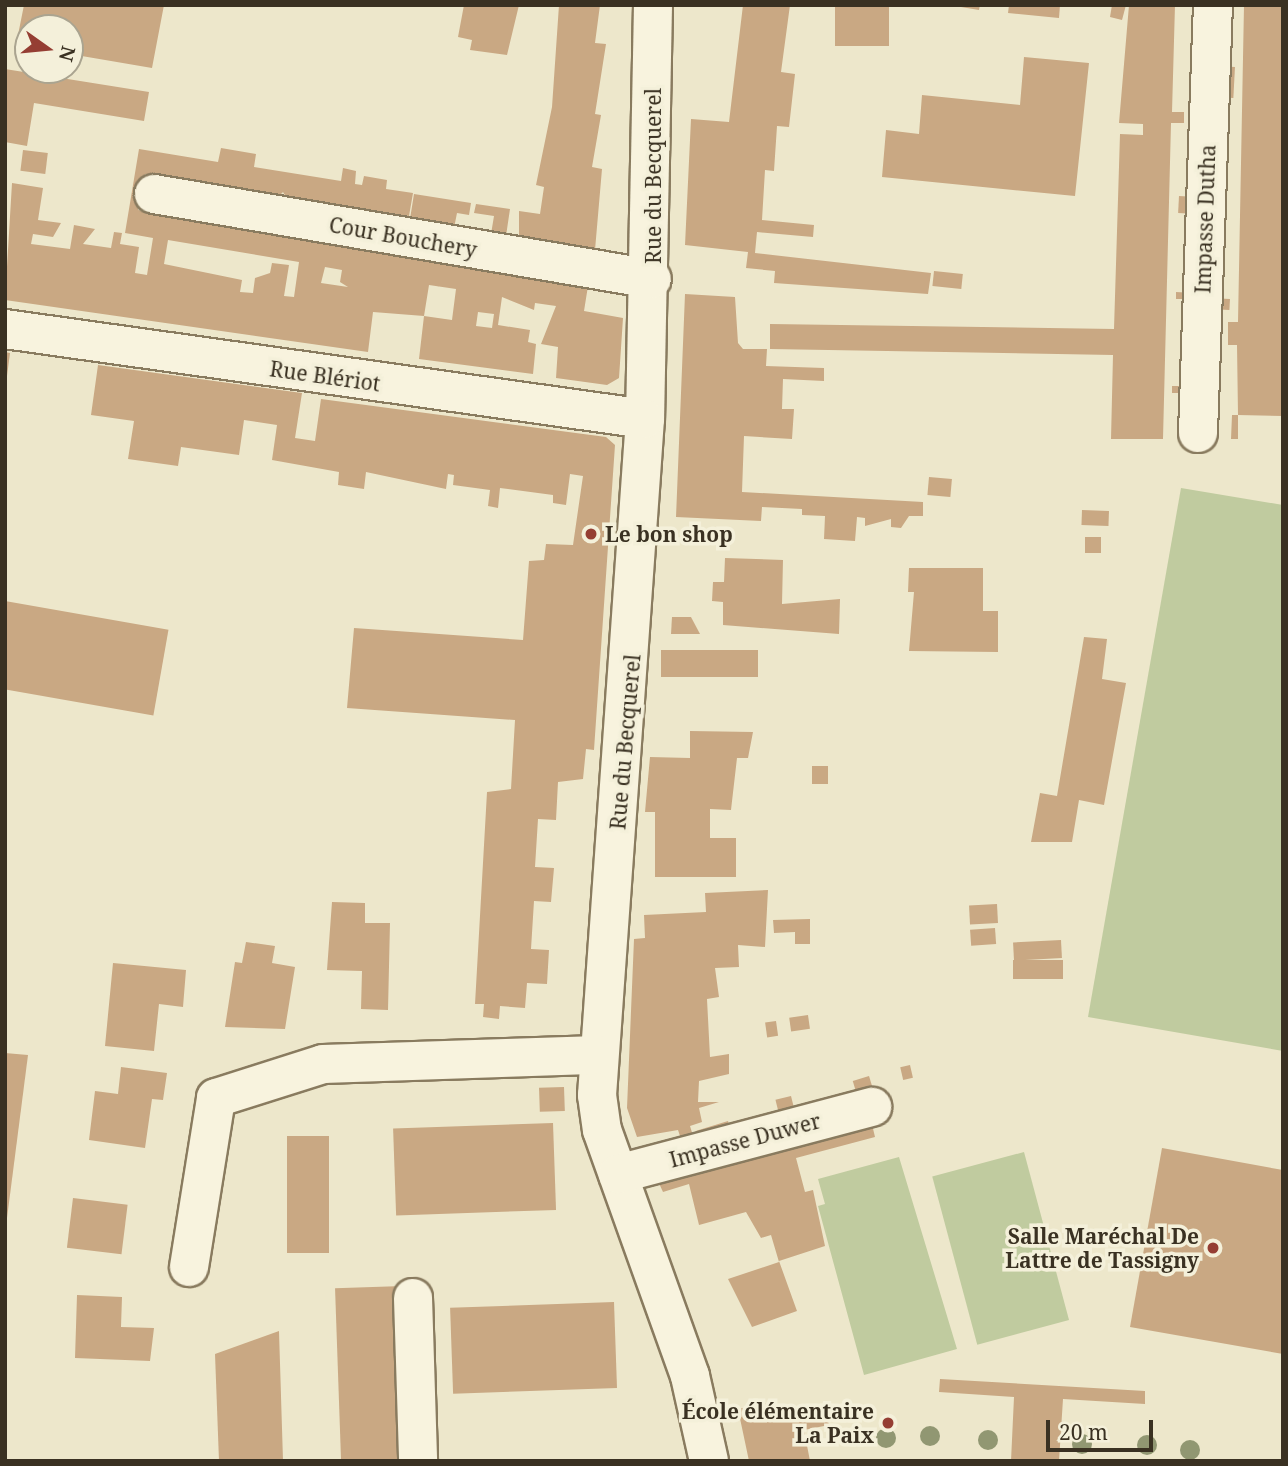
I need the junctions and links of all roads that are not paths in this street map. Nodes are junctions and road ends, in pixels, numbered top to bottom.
1 (653, 5) edge
2 (1213, 5) edge
3 (154, 194) dead end
4 (652, 279) junction
5 (5, 329) edge
6 (646, 419) junction
7 (1198, 433) dead end
8 (598, 1055) junction
9 (872, 1107) dead end
10 (618, 1174) junction
11 (189, 1267) dead end
12 (413, 1298) dead end
13 (418, 1461) edge
14 (709, 1461) edge

1 - 4 street, Rue du Becquerel
2 - 7 street, Impasse Dutha
3 - 4 street, Cour Bouchery
4 - 6 street, Rue du Becquerel
5 - 6 street, Rue Blériot
6 - 8 street, Rue du Becquerel
8 - 10 street, Rue du Becquerel
8 - 11 street
9 - 10 street, Impasse Duwer
10 - 14 street, Rue du Becquerel
12 - 13 street

